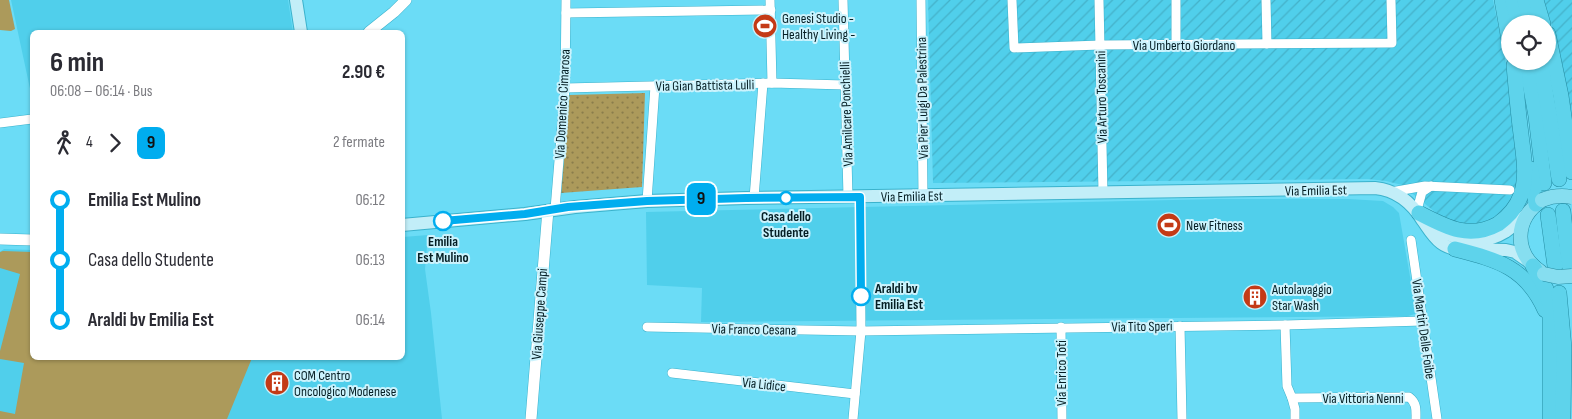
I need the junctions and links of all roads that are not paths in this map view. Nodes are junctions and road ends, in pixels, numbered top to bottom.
1 (296, 0) edge
2 (406, 0) edge
3 (566, 0) edge
4 (843, 0) edge
5 (920, 0) edge
6 (1012, 0) edge
7 (1099, 0) edge
8 (1176, 0) edge
9 (1266, 0) edge
10 (1391, 0) edge
11 (1502, 0) edge
12 (1513, 0) edge
13 (1525, 0) edge
14 (1536, 0) edge
15 (1540, 0) edge
16 (771, 5) edge
17 (566, 13) junction
18 (1505, 15) edge
19 (1516, 15) edge
20 (1529, 15) edge
21 (1541, 15) edge
22 (1542, 15) edge
23 (301, 30) edge
24 (372, 30) edge
25 (1267, 44) junction
26 (1100, 45) junction
27 (1176, 45) junction
28 (1518, 70) edge
29 (1519, 70) edge
30 (1521, 70) edge
31 (1542, 70) edge
32 (1555, 70) edge
33 (767, 83) junction
34 (845, 85) junction
35 (655, 86) junction
36 (565, 88) junction
37 (30, 119) edge
38 (0, 123) edge
39 (1570, 144) edge
40 (1558, 178) edge
41 (1432, 186) junction
42 (1510, 190) dead end
43 (1391, 192) junction
44 (1103, 193) junction
45 (923, 196) junction
46 (854, 197) junction
47 (1572, 197) edge
48 (754, 198) junction
49 (647, 201) junction
50 (1535, 206) junction
51 (551, 209) junction
52 (1418, 212) junction
53 (1555, 213) dead end
54 (405, 225) edge
55 (0, 240) edge
56 (30, 240) edge
57 (1411, 240) dead end
58 (1455, 249) junction
59 (1550, 268) edge
60 (1559, 293) dead end
61 (1423, 321) junction
62 (1285, 325) junction
63 (1180, 326) junction
64 (647, 327) dead end
65 (1061, 327) junction
66 (861, 331) junction
67 (1550, 333) junction
68 (672, 373) dead end
69 (855, 394) junction
70 (1292, 398) junction
71 (531, 419) edge
72 (853, 419) edge
73 (1062, 419) edge
74 (1182, 419) edge
75 (1295, 419) edge
76 (1416, 419) edge
77 (1437, 419) edge
78 (1550, 419) edge
79 (1563, 419) edge

1 - 23 main road
2 - 24 street
3 - 17 street, Via Domenico Cimarosa
4 - 34 street, Via Amilcare Ponchielli
5 - 45 street, Via Pier Luigi Da Palestrina
6 - 26 street, Via Umberto Giordano
7 - 26 street, Via Arturo Toscanini
8 - 27 street
9 - 25 street
10 - 25 street, Via Umberto Giordano
11 - 18 highway
12 - 19 highway
13 - 20 highway
14 - 21 highway
15 - 22 highway
16 - 17 street
16 - 33 street
17 - 36 street, Via Domenico Cimarosa
25 - 27 street, Via Umberto Giordano
26 - 27 street, Via Umberto Giordano
26 - 44 street, Via Arturo Toscanini
28 - 52 highway
29 - 50 highway
30 - 40 highway
31 - 40 highway
32 - 39 highway
33 - 34 street, Via Gian Battista Lulli
33 - 35 street, Via Gian Battista Lulli
33 - 48 street
34 - 46 street, Via Amilcare Ponchielli
35 - 36 street, Via Gian Battista Lulli
35 - 49 street
36 - 51 street, Via Domenico Cimarosa
37 - 38 street
39 - 40 highway
41 - 42 street, Via Emilia Est
41 - 43 street, Via Emilia Est
41 - 52 street
43 - 44 main road, Via Emilia Est
43 - 52 main road, Via Emilia Est
44 - 45 main road, Via Emilia Est
45 - 46 main road, Via Emilia Est
46 - 48 main road, Via Emilia Est
46 - 66 street, Via Amilcare Ponchielli
47 - 50 main road, bridge
48 - 49 main road, Via Emilia Est
49 - 51 main road, Via Emilia Est
50 - 52 main road, Via Emilia Est
50 - 59 main road
51 - 54 main road, Via Emilia Est
51 - 71 street, Via Giuseppe Campi
52 - 58 main road, Via Emilia Est
53 - 59 highway
55 - 56 street
57 - 61 street, Via Martiri Delle Foibe
58 - 59 main road
58 - 67 highway
59 - 67 highway
60 - 79 highway
61 - 62 street, Via Tito Speri
61 - 77 street, Via Martiri Delle Foibe
62 - 63 street, Via Tito Speri
62 - 70 street
63 - 65 street, Via Tito Speri
63 - 74 street
64 - 66 street, Via Franco Cesana
65 - 66 street, Via Tito Speri
65 - 73 street, Via Enrico Toti
66 - 69 street, Via Amilcare Ponchielli
67 - 78 highway
68 - 69 street, Via Lidice
69 - 72 street, Via Amilcare Ponchielli
70 - 75 street
70 - 76 street, Via Vittoria Nenni

